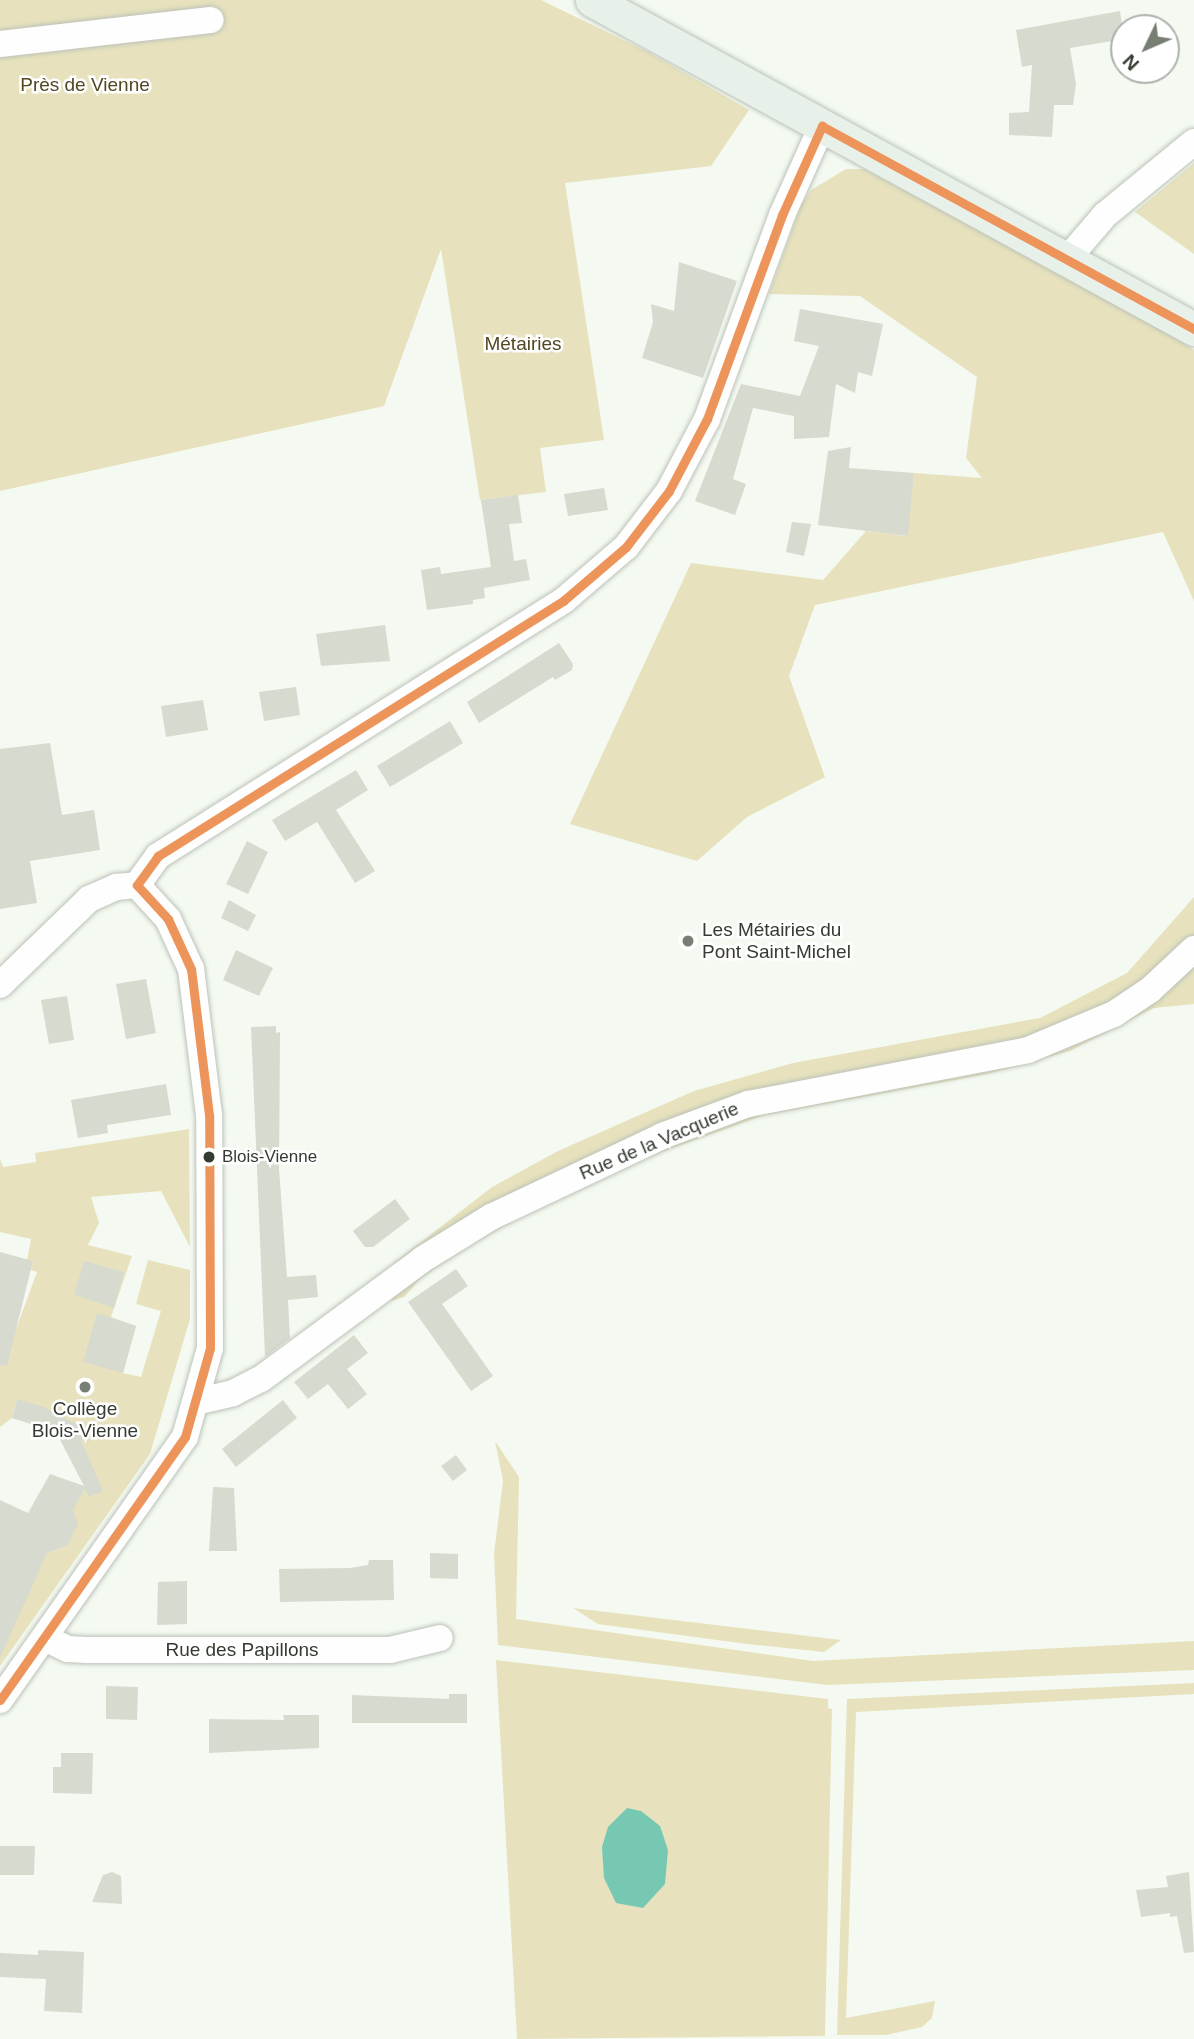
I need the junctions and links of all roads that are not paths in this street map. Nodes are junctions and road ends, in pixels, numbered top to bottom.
1 (593, 0) edge
2 (211, 20) dead end
3 (0, 44) edge
4 (822, 126) junction
5 (1194, 142) edge
6 (1069, 257) junction
7 (1194, 329) edge
8 (137, 885) junction
9 (1194, 949) edge
10 (0, 985) edge
11 (195, 1402) junction
12 (45, 1638) junction
13 (440, 1639) dead end
14 (0, 1700) edge

1 - 4 main road
2 - 3 street
4 - 6 main road
4 - 8 street
5 - 6 street
6 - 7 main road
8 - 10 street
8 - 11 street
9 - 11 street, Rue de la Vacquerie
11 - 12 street
12 - 13 street, Rue des Papillons
12 - 14 street

